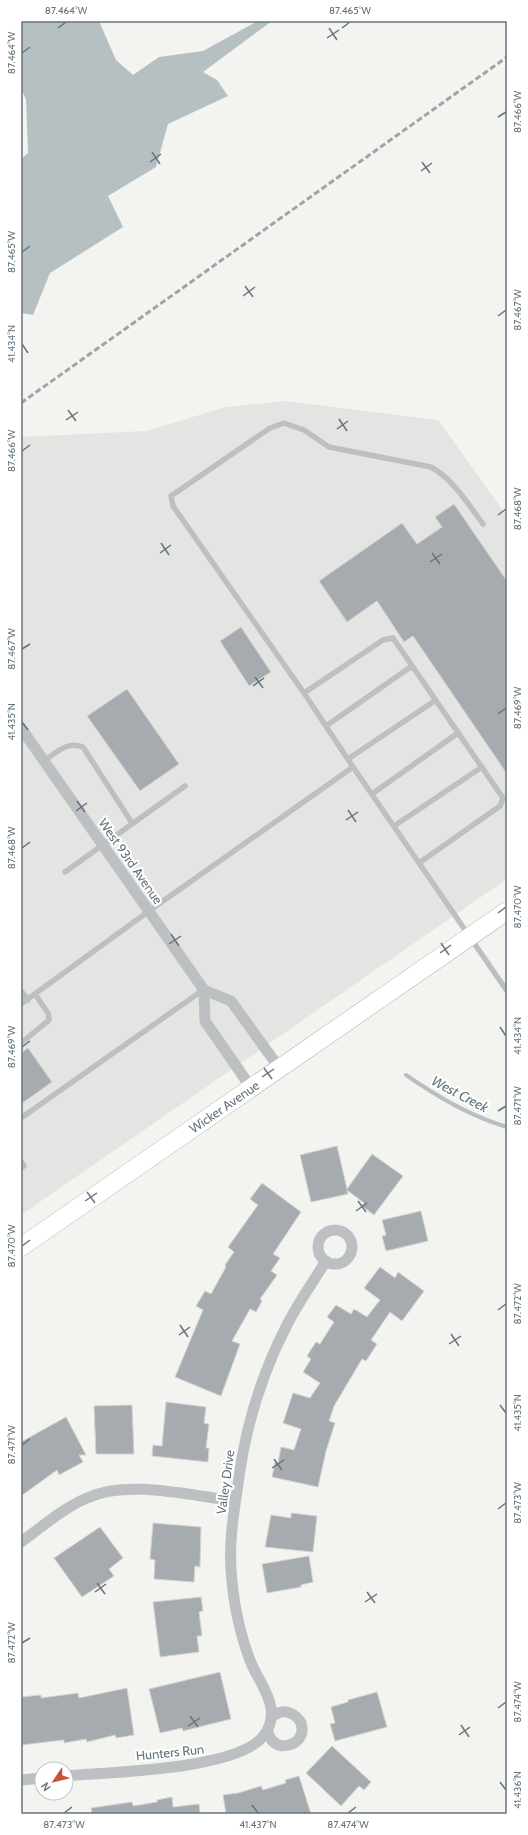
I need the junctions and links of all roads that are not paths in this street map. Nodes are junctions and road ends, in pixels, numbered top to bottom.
1 (482, 524) dead end
2 (412, 666) junction
3 (304, 693) junction
4 (436, 700) junction
5 (326, 726) junction
6 (21, 728) edge
7 (458, 733) junction
8 (348, 759) junction
9 (44, 761) junction
10 (353, 767) junction
11 (482, 767) junction
12 (185, 786) dead end
13 (372, 794) junction
14 (132, 823) junction
15 (394, 826) junction
16 (102, 844) junction
17 (419, 863) junction
18 (65, 872) dead end
19 (149, 911) junction
20 (507, 911) edge
21 (470, 938) junction
22 (204, 990) junction
23 (506, 990) edge
24 (21, 991) edge
25 (35, 994) junction
26 (28, 1000) junction
27 (21, 1004) edge
28 (21, 1043) edge
29 (280, 1070) junction
30 (252, 1089) junction
31 (21, 1118) edge
32 (21, 1162) edge
33 (21, 1168) edge
34 (21, 1247) edge
35 (326, 1261) dead end
36 (235, 1501) junction
37 (21, 1542) edge
38 (271, 1718) junction
39 (268, 1730) junction
40 (74, 1775) edge
41 (34, 1779) edge
42 (21, 1780) edge

1 - 3 lane
2 - 3 lane
2 - 4 lane
2 - 5 lane
3 - 5 lane
4 - 7 lane
4 - 8 lane
5 - 8 lane
6 - 9 street, West 93rd Avenue
7 - 11 lane
7 - 13 lane
8 - 10 lane
9 - 14 lane
9 - 16 street, West 93rd Avenue
10 - 13 lane
10 - 19 lane
11 - 15 lane
11 - 17 lane
12 - 14 lane
13 - 15 lane
14 - 16 lane
15 - 17 lane
16 - 18 lane
16 - 19 street, West 93rd Avenue
17 - 21 lane
19 - 22 street, West 93rd Avenue
19 - 25 lane
20 - 21 highway, Wicker Avenue
21 - 23 lane
21 - 29 highway, Wicker Avenue
22 - 29 street
22 - 30 street
22 - 31 lane
24 - 26 lane
25 - 26 lane
25 - 28 lane
26 - 27 lane
29 - 30 highway, Wicker Avenue
30 - 34 highway, Wicker Avenue
32 - 33 lane
35 - 36 street, Valley Drive
36 - 37 street
36 - 38 street, Valley Drive
38 - 39 street, Valley Drive
38 - 39 street
39 - 40 street, Hunters Run
41 - 42 street

